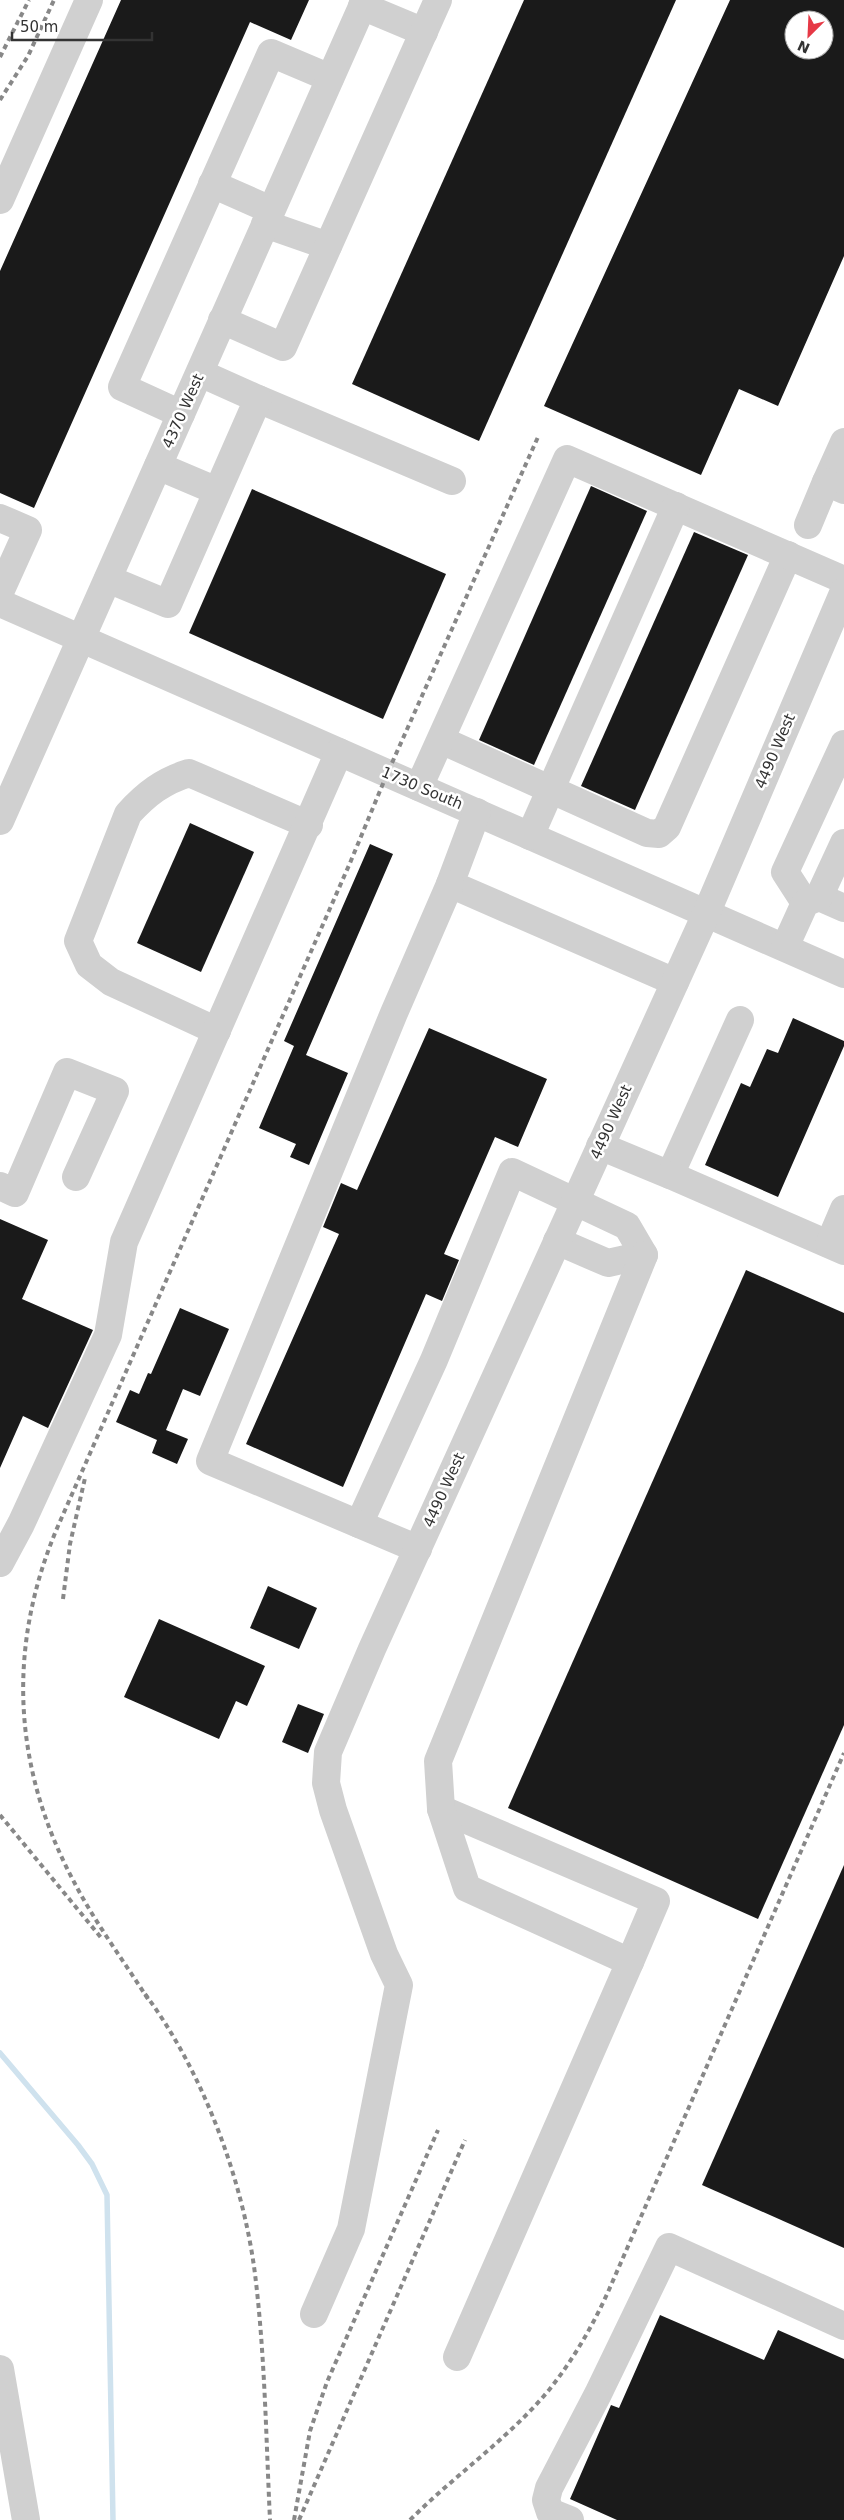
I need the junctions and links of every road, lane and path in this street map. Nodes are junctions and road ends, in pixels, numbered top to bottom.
1 (89, 0) edge
2 (438, 0) edge
3 (363, 3) edge
4 (424, 32) junction
5 (330, 78) junction
6 (212, 184) junction
7 (0, 200) edge
8 (268, 217) junction
9 (328, 246) junction
10 (222, 320) junction
11 (200, 373) junction
12 (258, 399) junction
13 (181, 414) junction
14 (844, 442) edge
15 (158, 466) junction
16 (452, 482) dead end
17 (835, 486) edge
18 (218, 491) junction
19 (676, 506) junction
20 (0, 518) edge
21 (808, 525) dead end
22 (788, 556) junction
23 (108, 579) junction
24 (844, 580) edge
25 (844, 591) edge
26 (0, 592) edge
27 (0, 603) edge
28 (82, 639) junction
29 (834, 643) edge
30 (440, 740) junction
31 (843, 750) edge
32 (339, 752) junction
33 (419, 788) junction
34 (551, 788) junction
35 (478, 812) junction
36 (0, 821) edge
37 (309, 825) junction
38 (530, 836) junction
39 (844, 843) edge
40 (450, 884) junction
41 (812, 900) junction
42 (844, 908) edge
43 (706, 914) junction
44 (785, 947) junction
45 (844, 974) edge
46 (675, 982) junction
47 (740, 1020) dead end
48 (217, 1031) junction
49 (600, 1146) junction
50 (670, 1175) junction
51 (76, 1177) dead end
52 (0, 1186) edge
53 (575, 1202) junction
54 (844, 1209) edge
55 (557, 1241) junction
56 (836, 1248) edge
57 (644, 1254) junction
58 (359, 1524) junction
59 (418, 1549) junction
60 (0, 1564) edge
61 (441, 1809) junction
62 (630, 1962) junction
63 (314, 2314) dead end
64 (844, 2326) edge
65 (457, 2357) dead end
66 (0, 2369) edge
67 (26, 2520) edge
68 (570, 2520) edge

1 - 7 street
2 - 4 street
3 - 4 street
3 - 5 street, 4370 West
4 - 9 street
5 - 6 street
5 - 8 street, 4370 West
6 - 8 street
6 - 13 street
8 - 9 street
8 - 10 street, 4370 West
9 - 10 street
10 - 11 street, 4370 West
11 - 12 street
11 - 13 street, 4370 West
12 - 16 street
12 - 18 street
13 - 15 street, 4370 West
14 - 17 street
15 - 18 street
15 - 23 street, 4370 West
17 - 21 street
18 - 23 street
19 - 22 street
19 - 30 street
19 - 34 street
20 - 26 street
22 - 24 street
22 - 34 street
23 - 28 street, 4370 West
25 - 29 street, 4490 West
27 - 28 street, 1730 South
28 - 32 street, 1730 South
28 - 36 street, 4370 West
29 - 43 street, 4490 West
30 - 33 street
30 - 34 street
31 - 41 street
32 - 33 street, 1730 South
32 - 37 street
33 - 35 street, 1730 South
34 - 38 street
35 - 38 street, 1730 South
35 - 40 street
37 - 48 street
37 - 48 street
38 - 43 street, 1730 South
39 - 41 street
40 - 46 street
40 - 58 street
41 - 42 street
41 - 44 street
43 - 44 street, 1730 South
43 - 46 street, 4490 West
44 - 45 street, 1730 South
46 - 49 street, 4490 West
47 - 50 street
48 - 60 street
49 - 50 street
49 - 53 street, 4490 West
50 - 56 street
51 - 52 street
53 - 55 street, 4490 West
53 - 57 street
53 - 58 street
54 - 56 street
55 - 57 street
55 - 59 street, 4490 West
57 - 61 street
58 - 59 street
59 - 63 street, 4490 West
61 - 62 street
61 - 62 street
62 - 65 street
64 - 68 street
66 - 67 street

